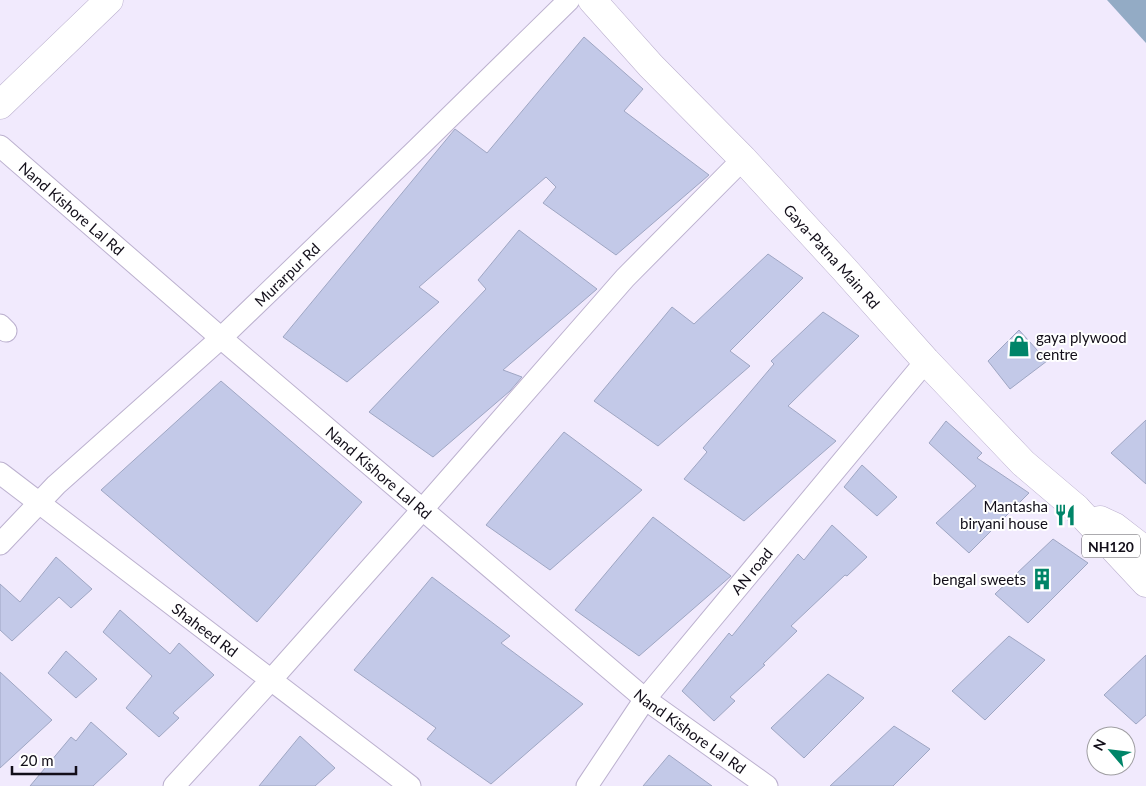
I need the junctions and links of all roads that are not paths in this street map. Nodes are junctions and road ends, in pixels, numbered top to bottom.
1 (109, 0) edge
2 (569, 0) edge
3 (592, 0) edge
4 (0, 105) edge
5 (0, 146) edge
6 (743, 159) junction
7 (221, 338) junction
8 (926, 361) junction
9 (0, 473) edge
10 (39, 503) junction
11 (1076, 508) junction
12 (422, 510) junction
13 (0, 544) edge
14 (1146, 551) edge
15 (1146, 583) edge
16 (271, 680) junction
17 (645, 699) junction
18 (174, 786) edge
19 (410, 786) edge
20 (587, 786) edge
21 (767, 786) edge

1 - 4 main road
2 - 7 street, Murarpur Rd
3 - 6 main road, Gaya-Patna Main Rd
5 - 7 street, Nand Kishore Lal Rd
6 - 8 main road, Gaya-Patna Main Rd
6 - 12 street
7 - 10 street, Murarpur Rd
7 - 12 street, Nand Kishore Lal Rd
8 - 11 main road, Gaya-Patna Main Rd
8 - 17 street, AN road
9 - 10 street, Shaheed Rd
10 - 13 street, Murarpur Rd
10 - 16 street, Shaheed Rd
11 - 14 main road
11 - 15 main road, NH120
12 - 16 street
12 - 17 street, Nand Kishore Lal Rd
16 - 18 street
16 - 19 street, Shaheed Rd
17 - 20 street, AN road
17 - 21 street, Nand Kishore Lal Rd

